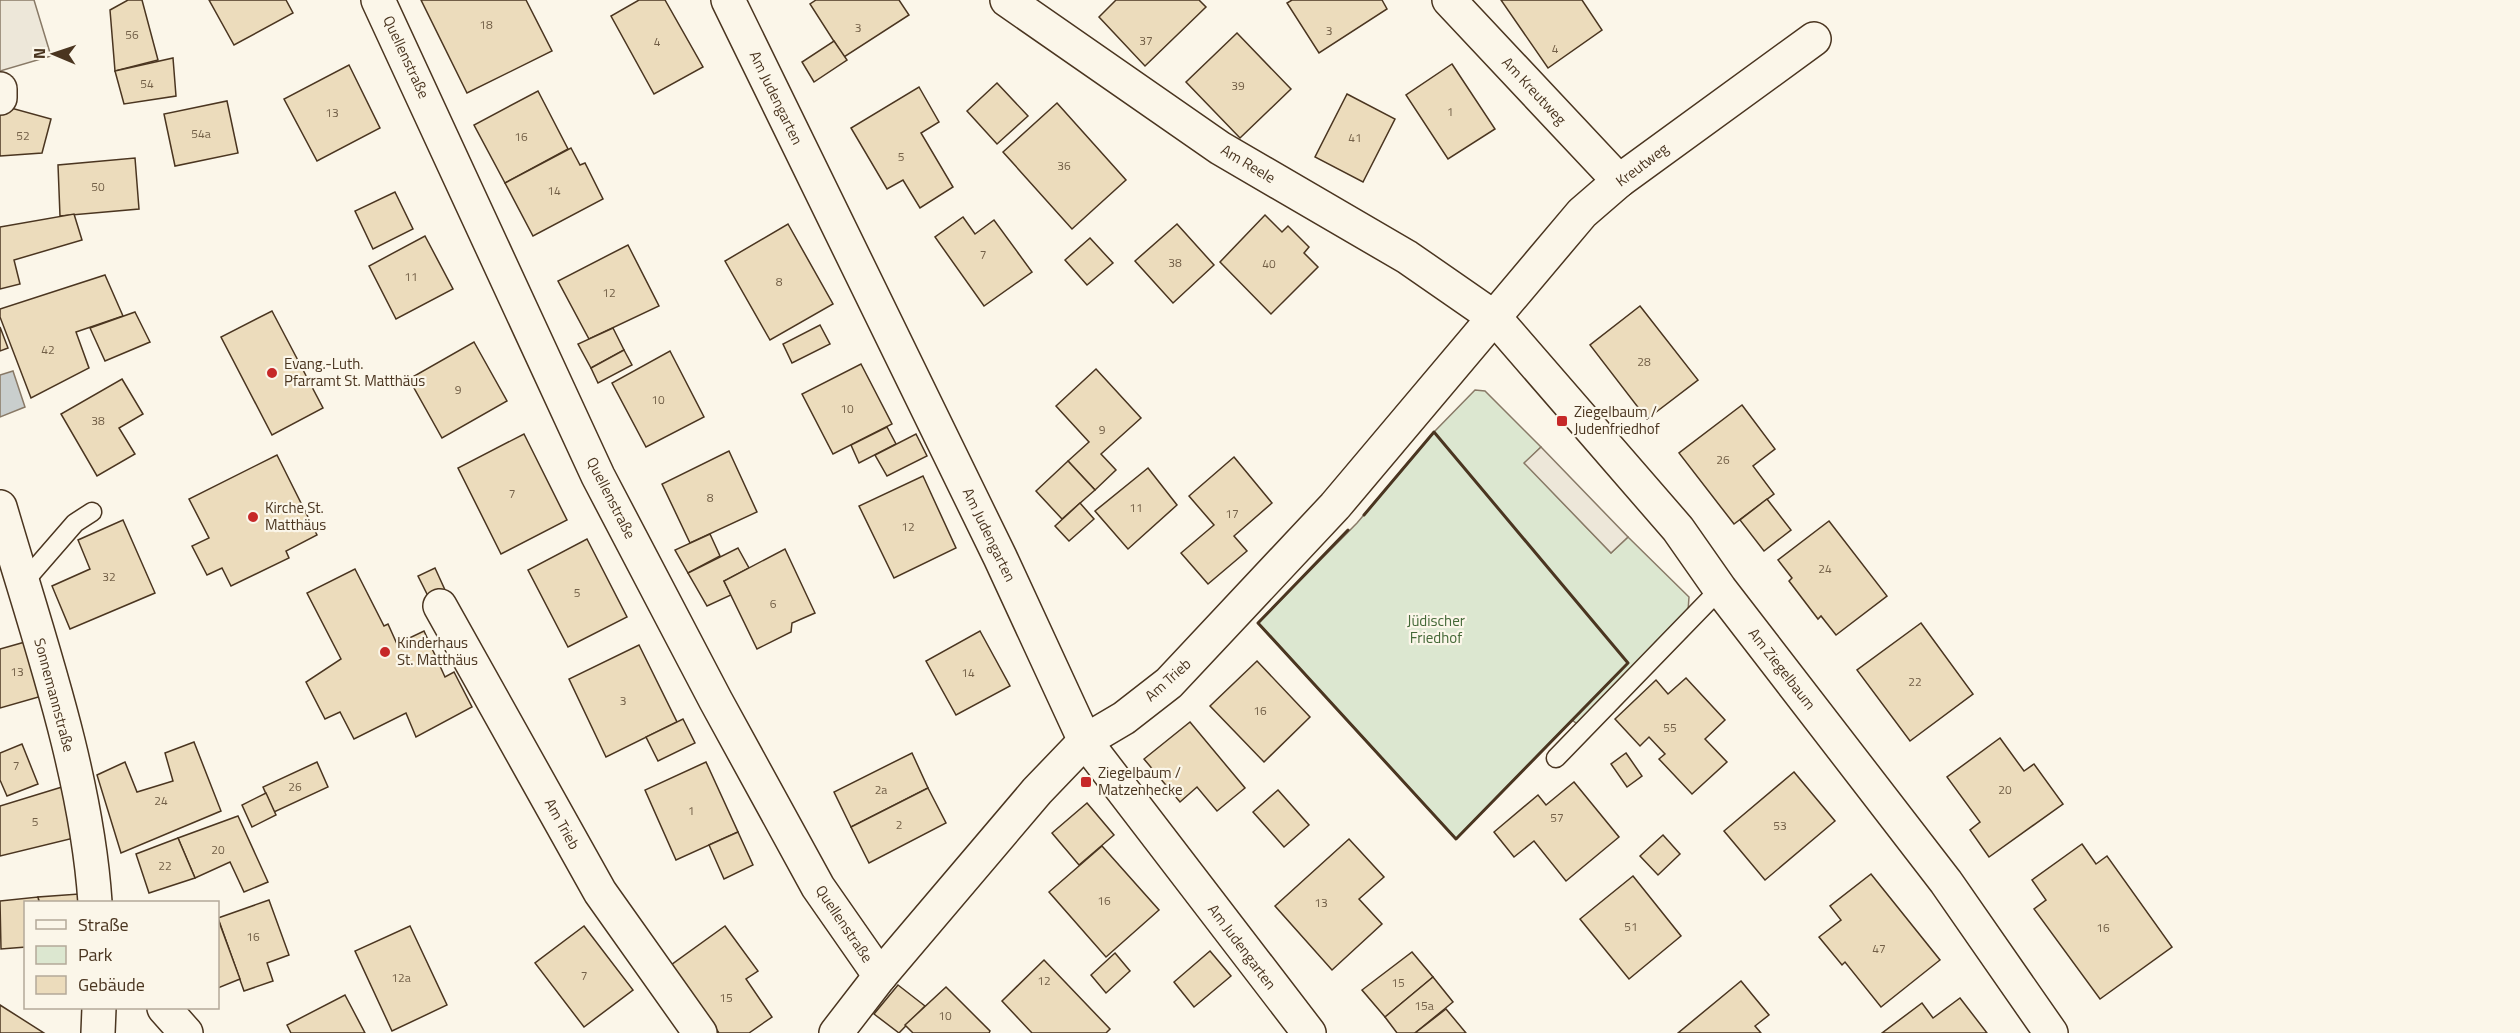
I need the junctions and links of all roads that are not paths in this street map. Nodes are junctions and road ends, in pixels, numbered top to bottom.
1 (378, 0) edge
2 (728, 0) edge
3 (1007, 0) edge
4 (1449, 0) edge
5 (1814, 39) dead end
6 (0, 89) edge
7 (0, 98) edge
8 (1619, 181) junction
9 (1496, 318) junction
10 (0, 507) edge
11 (92, 512) dead end
12 (13, 573) edge
13 (1720, 590) junction
14 (440, 606) dead end
15 (1085, 741) junction
16 (1556, 758) dead end
17 (100, 897) edge
18 (880, 976) junction
19 (99, 1009) edge
20 (165, 1009) edge
21 (98, 1033) edge
22 (186, 1033) edge
23 (700, 1033) edge
24 (836, 1033) edge
25 (1309, 1033) edge
26 (2051, 1033) edge

1 - 18 street, Quellenstraße
2 - 15 street, Am Judengarten
3 - 9 street, Am Reele
4 - 8 street, Am Kreutweg
5 - 8 street, Kreutweg
6 - 7 street
8 - 9 street, Kreutweg
9 - 13 street, Am Ziegelbaum
9 - 15 street, Am Trieb
10 - 12 street, Sonnemannstraße
11 - 12 lane
12 - 17 street, Sonnemannstraße
13 - 16 lane
13 - 26 street, Am Ziegelbaum
14 - 23 street, Am Trieb
15 - 18 street, Am Trieb
15 - 25 street, Am Judengarten
18 - 24 street, Am Trieb
19 - 21 street
20 - 22 street

